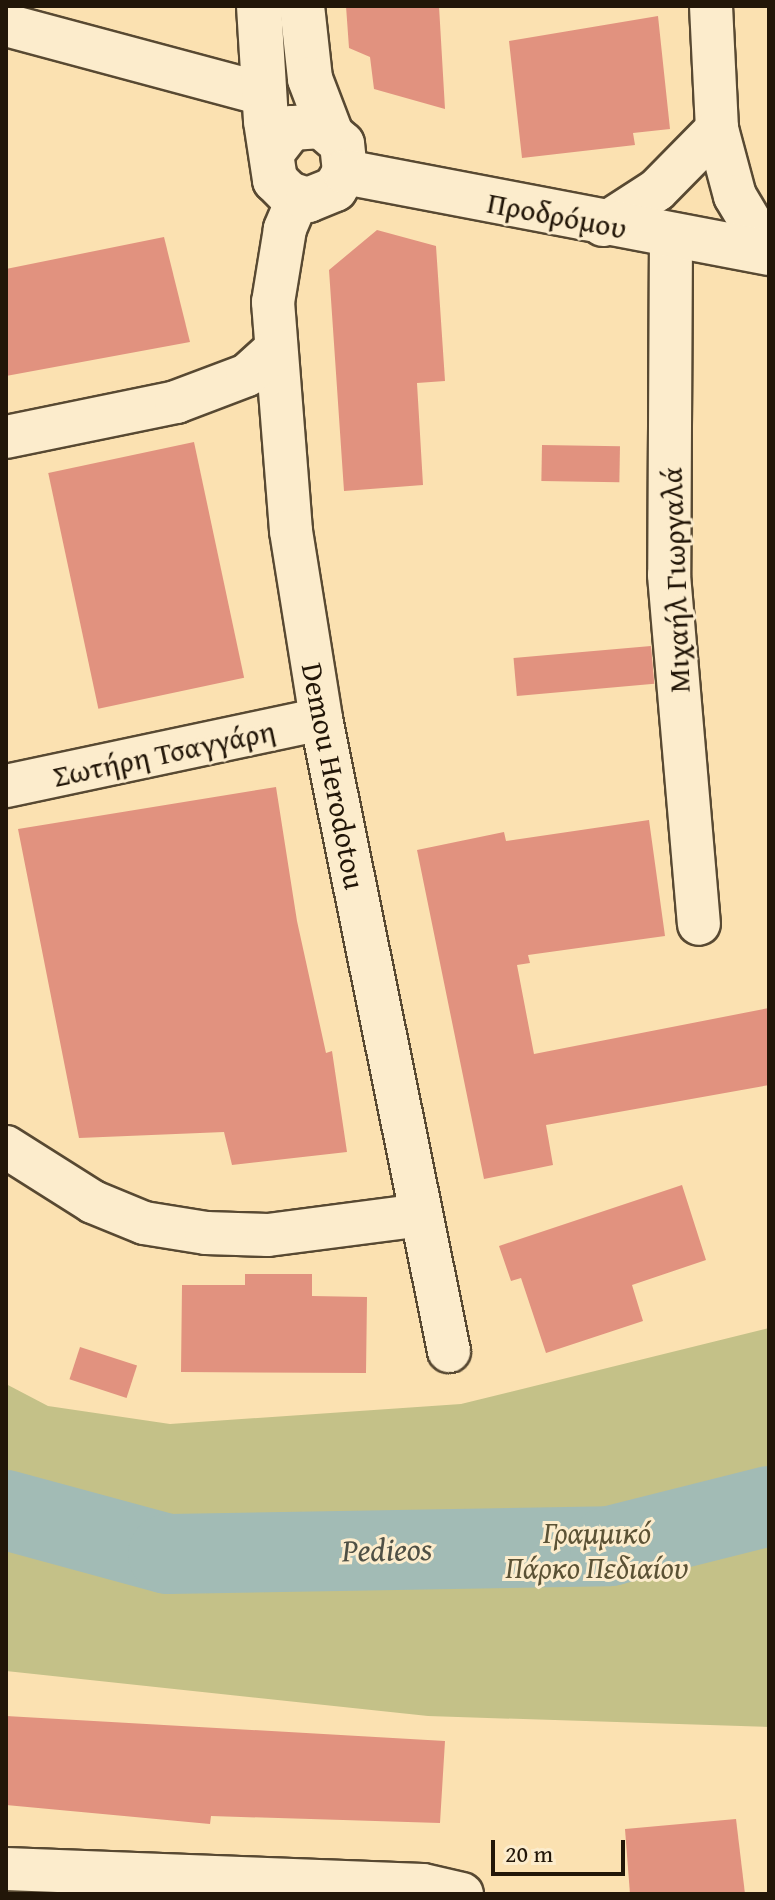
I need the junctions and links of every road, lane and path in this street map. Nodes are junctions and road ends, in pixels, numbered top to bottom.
1 (259, 6) edge
2 (302, 6) edge
3 (711, 6) edge
4 (6, 25) edge
5 (263, 94) junction
6 (717, 129) junction
7 (330, 131) junction
8 (272, 152) junction
9 (345, 172) junction
10 (298, 198) junction
11 (603, 225) junction
12 (671, 236) junction
13 (769, 253) edge
14 (274, 351) junction
15 (6, 437) edge
16 (321, 719) junction
17 (6, 786) edge
18 (699, 924) dead end
19 (6, 1147) edge
20 (421, 1215) junction
21 (449, 1351) dead end
22 (6, 1869) edge
23 (462, 1894) edge

1 - 5 street
2 - 7 street
3 - 6 street
4 - 5 street
5 - 8 street
6 - 11 street
6 - 13 street
7 - 8 street
7 - 9 street
8 - 10 street
9 - 10 street
9 - 11 street, Προδρόμου
10 - 14 street, Demou Herodotou
11 - 12 street, Προδρόμου
12 - 13 street, Προδρόμου
12 - 18 street, Μιχαήλ Γιωργαλά
14 - 15 street
14 - 16 street, Demou Herodotou
16 - 17 street, Σωτήρη Τσαγγάρη
16 - 20 street, Demou Herodotou
19 - 20 street
20 - 21 street, Demou Herodotou
22 - 23 street

